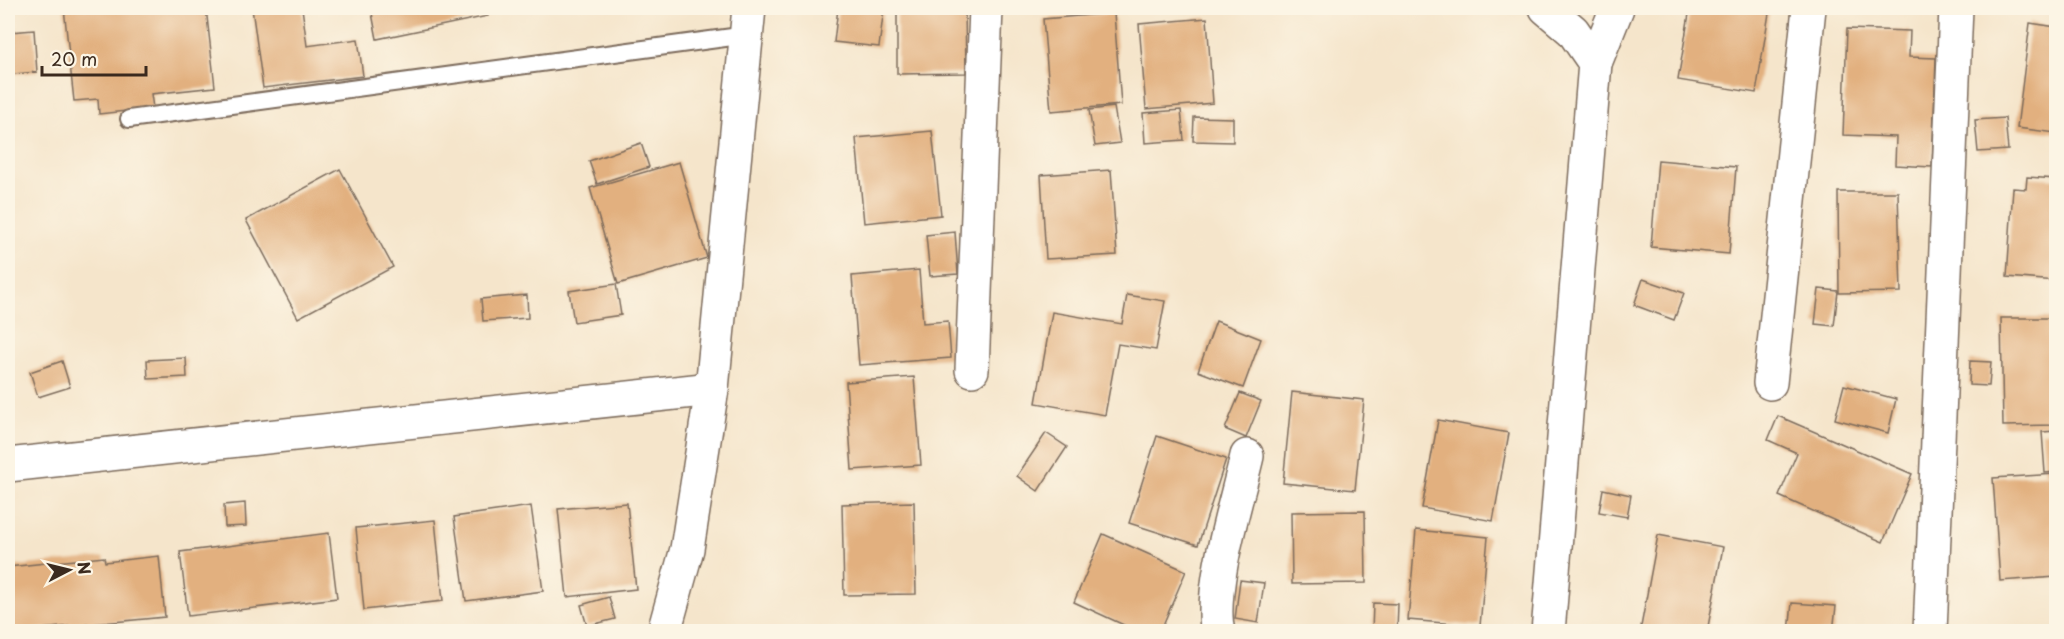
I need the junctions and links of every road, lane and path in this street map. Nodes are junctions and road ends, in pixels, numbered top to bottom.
1 (986, 8) edge
2 (1546, 8) edge
3 (1617, 8) edge
4 (1809, 8) edge
5 (1956, 8) edge
6 (748, 21) edge
7 (1594, 63) junction
8 (129, 119) dead end
9 (972, 370) dead end
10 (1770, 383) dead end
11 (712, 389) junction
12 (1247, 456) dead end
13 (8, 465) edge
14 (664, 632) edge
15 (1218, 632) edge
16 (1548, 632) edge
17 (1930, 632) edge

1 - 9 street
2 - 7 street
3 - 7 street
4 - 10 street
5 - 17 street
6 - 8 lane
6 - 11 street
7 - 16 street
11 - 13 street
11 - 14 street
12 - 15 street

